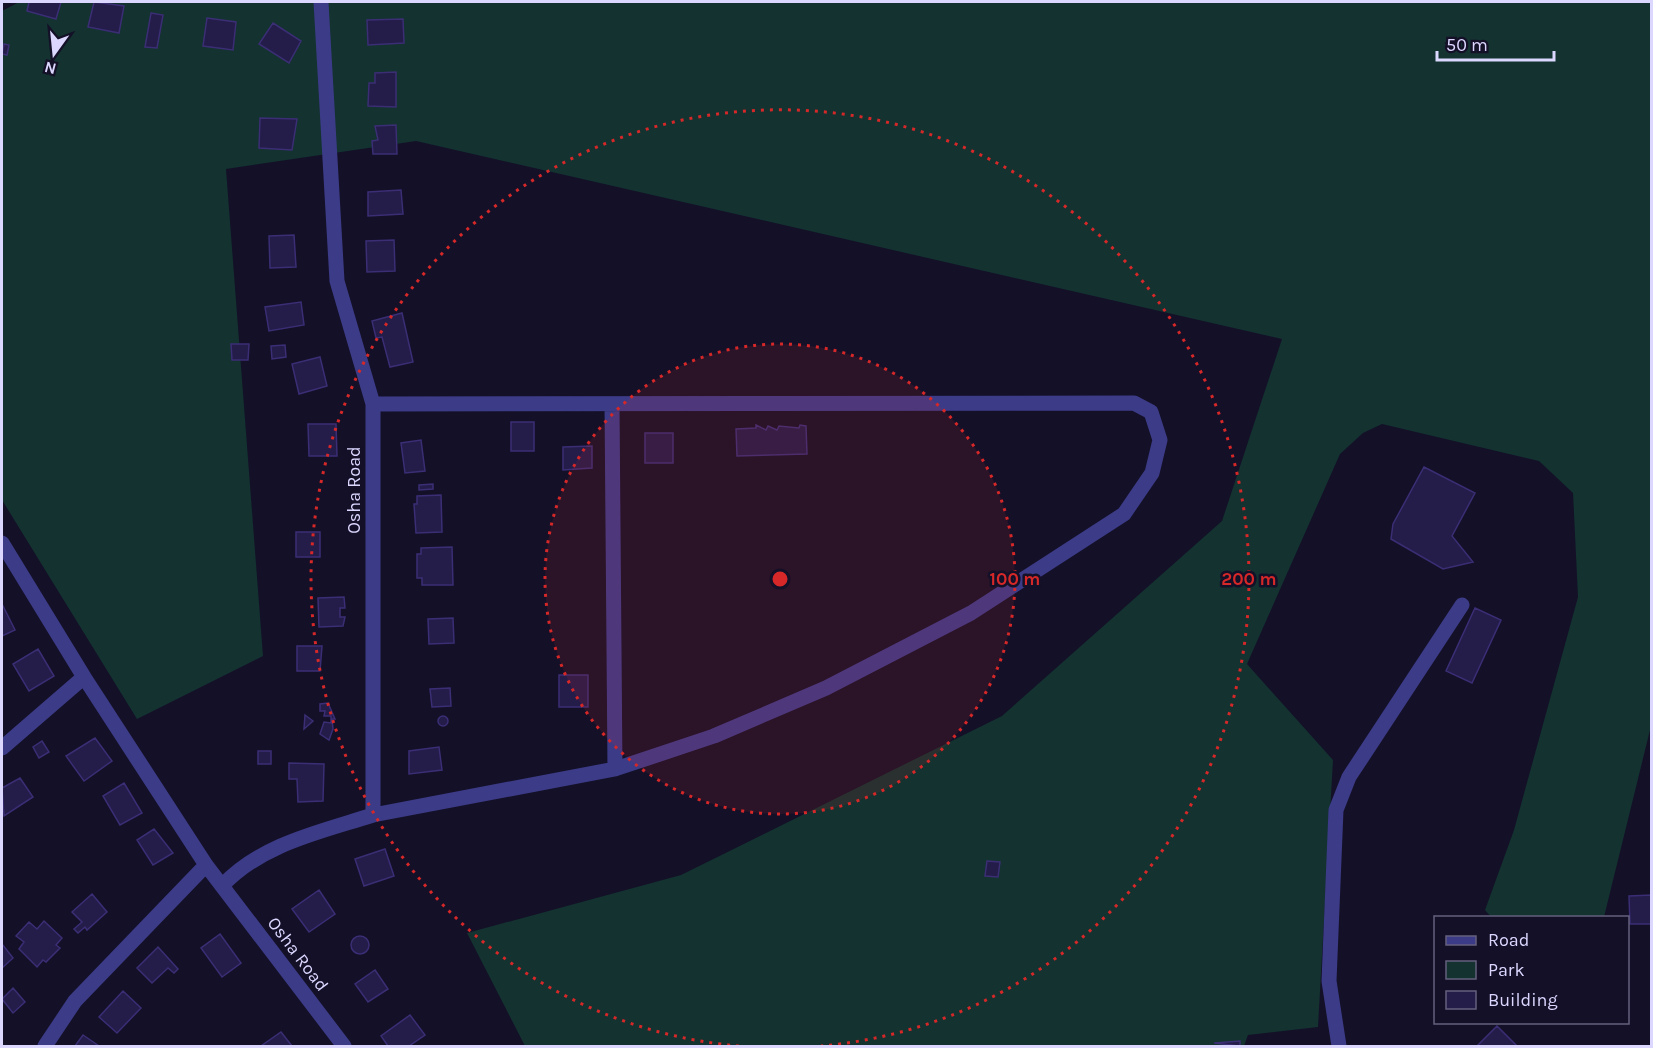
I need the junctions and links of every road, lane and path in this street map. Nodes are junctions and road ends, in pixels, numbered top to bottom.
1 (321, 2) edge
2 (373, 404) junction
3 (612, 404) junction
4 (2, 543) edge
5 (1462, 605) dead end
6 (84, 677) junction
7 (2, 748) edge
8 (615, 770) junction
9 (373, 815) junction
10 (206, 865) junction
11 (222, 886) junction
12 (45, 1047) edge
13 (344, 1047) edge
14 (1339, 1047) edge

1 - 2 street, Osha Road
2 - 3 street
2 - 9 street, Osha Road
3 - 8 street
3 - 8 street
4 - 6 street, Osha Road
5 - 14 street
6 - 7 street
6 - 10 street, Osha Road
8 - 9 street
9 - 11 street
10 - 11 street, Osha Road
10 - 12 street
11 - 13 street, Osha Road

